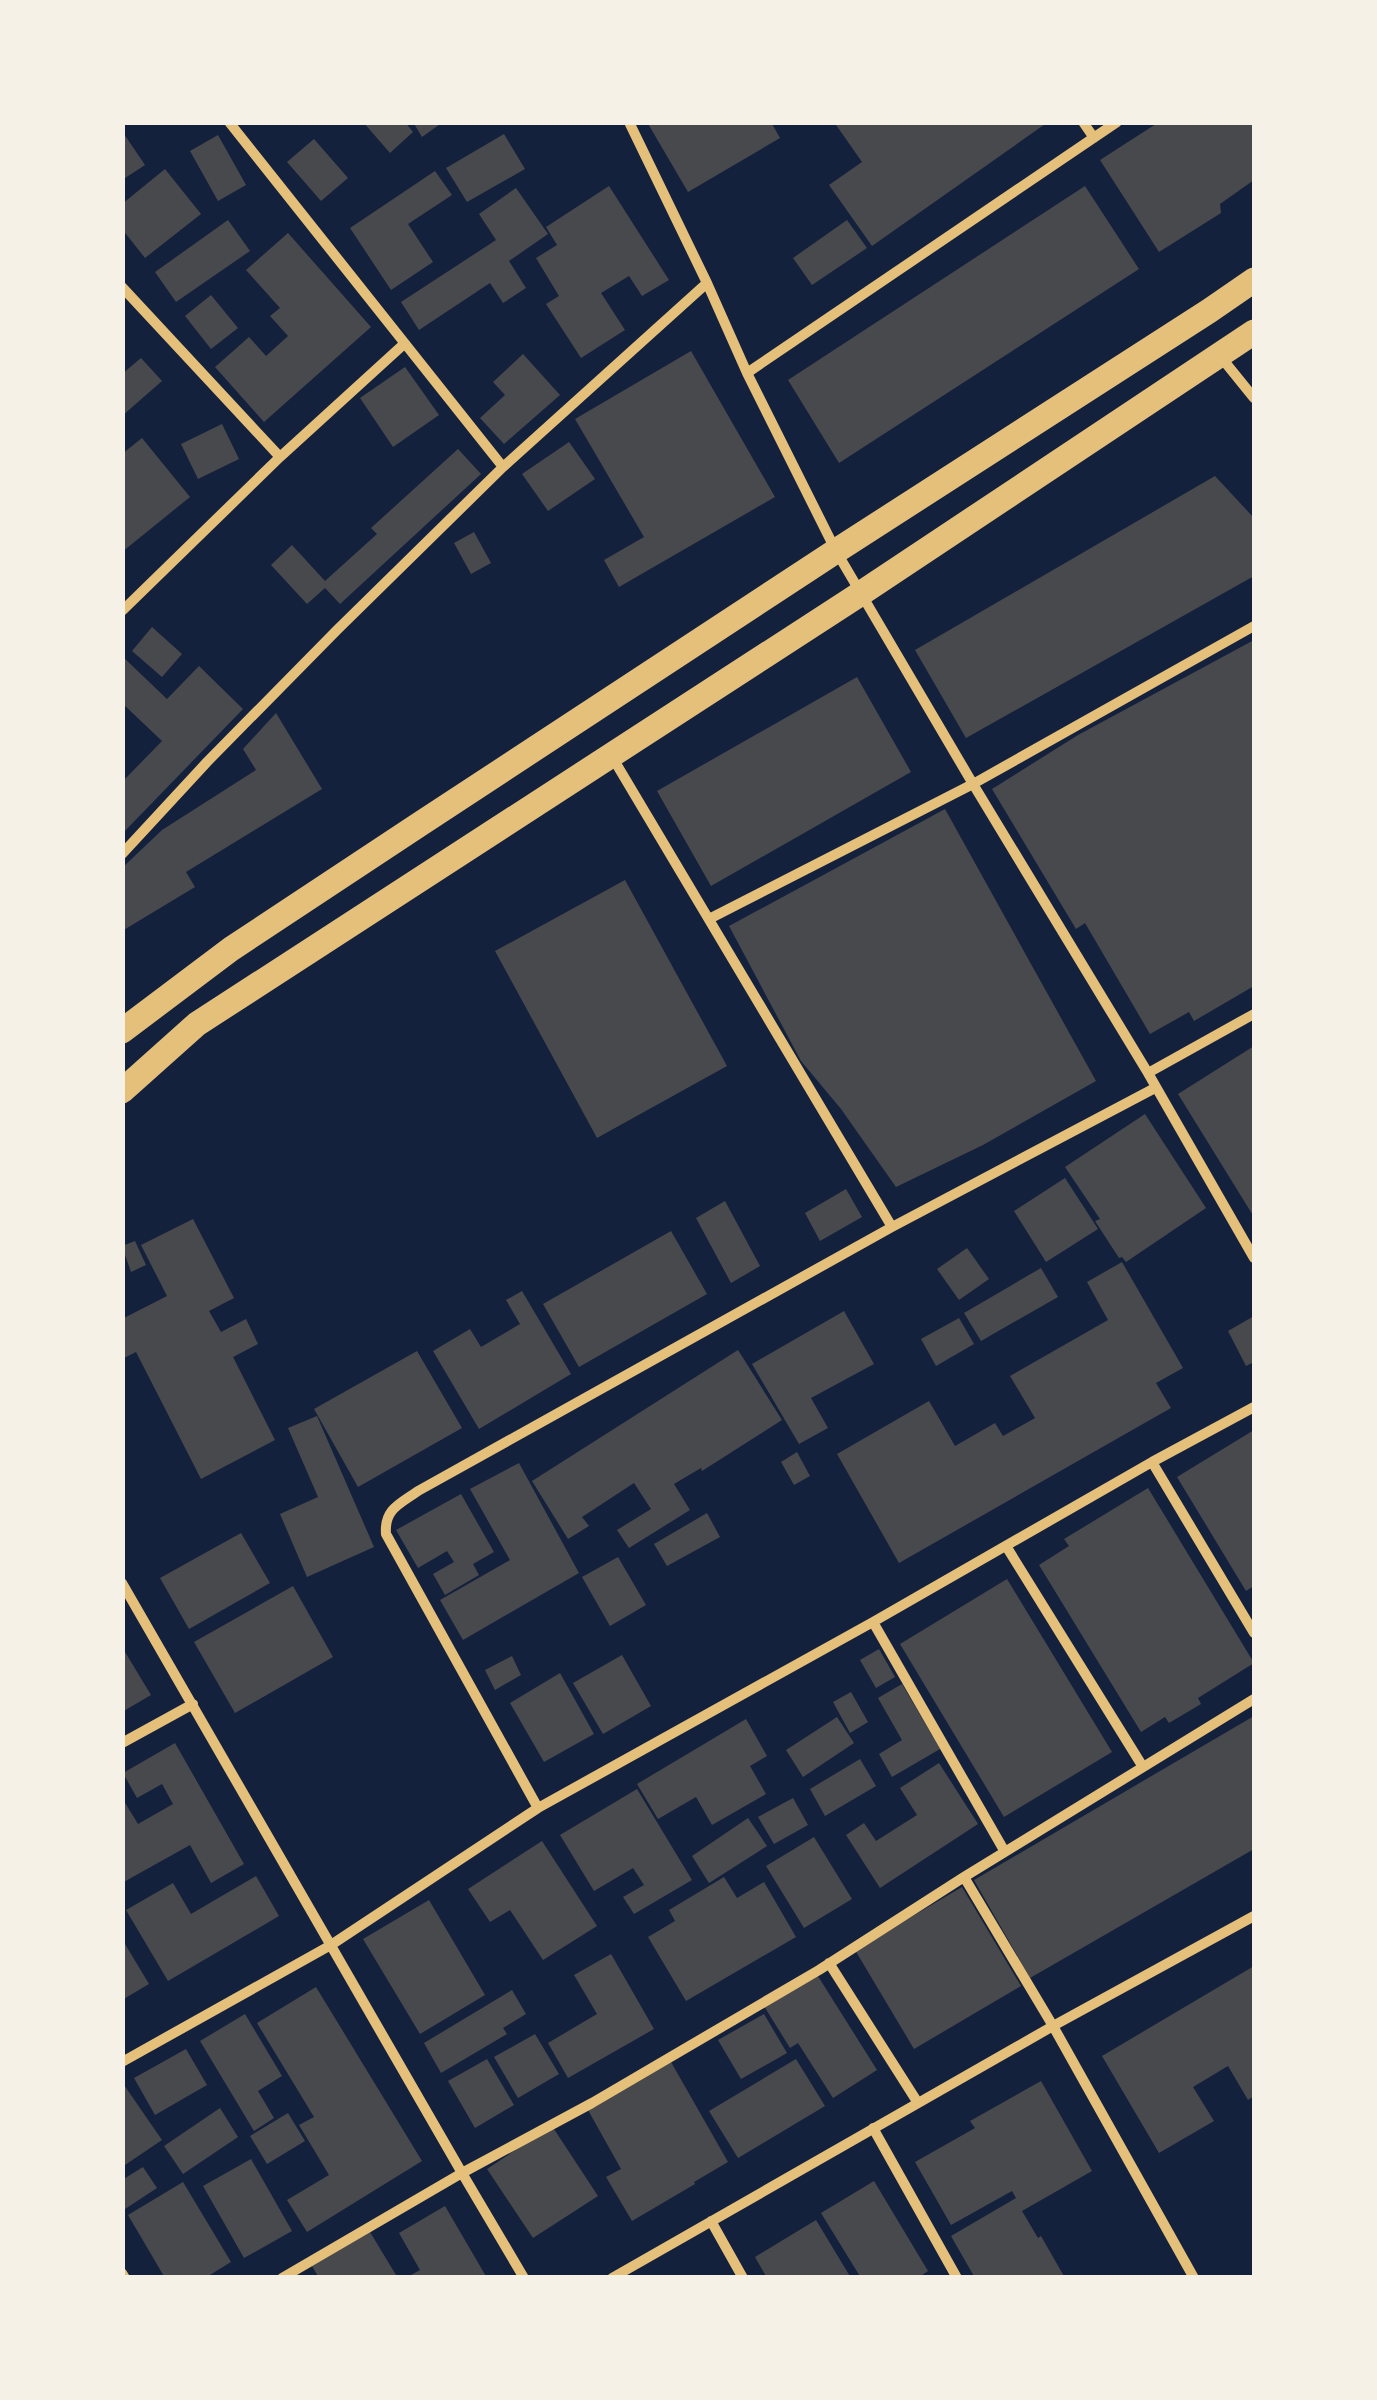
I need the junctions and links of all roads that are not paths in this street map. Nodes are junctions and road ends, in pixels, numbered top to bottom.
1 (229, 122) edge
2 (629, 122) edge
3 (1083, 122) edge
4 (1117, 122) edge
5 (1094, 138) junction
6 (1254, 280) edge
7 (707, 283) junction
8 (122, 287) edge
9 (1254, 332) edge
10 (404, 344) junction
11 (1220, 356) junction
12 (747, 373) junction
13 (1254, 398) edge
14 (280, 457) junction
15 (503, 467) junction
16 (836, 551) junction
17 (860, 594) junction
18 (122, 611) edge
19 (1254, 626) edge
20 (611, 755) junction
21 (973, 784) junction
22 (122, 854) edge
23 (709, 919) junction
24 (232, 950) junction
25 (256, 986) junction
26 (1254, 1014) edge
27 (123, 1031) edge
28 (1148, 1073) junction
29 (1155, 1088) junction
30 (122, 1091) edge
31 (892, 1227) junction
32 (1254, 1258) edge
33 (1254, 1407) edge
34 (1152, 1462) junction
35 (1006, 1546) junction
36 (122, 1583) edge
37 (873, 1622) junction
38 (1254, 1634) edge
39 (1254, 1699) edge
40 (193, 1704) junction
41 (122, 1743) edge
42 (1143, 1767) junction
43 (538, 1808) junction
44 (1005, 1852) junction
45 (964, 1877) junction
46 (1254, 1916) edge
47 (332, 1945) junction
48 (829, 1963) junction
49 (1053, 2026) junction
50 (122, 2062) edge
51 (918, 2104) junction
52 (873, 2128) junction
53 (462, 2173) junction
54 (710, 2221) junction
55 (282, 2278) edge
56 (524, 2278) edge
57 (612, 2278) edge
58 (742, 2278) edge
59 (957, 2278) edge
60 (1194, 2278) edge

1 - 10 street
2 - 7 street
3 - 5 street
4 - 5 street
5 - 12 street
6 - 16 main road
7 - 12 street
7 - 15 street
8 - 14 street
9 - 11 main road
10 - 14 street
10 - 15 street
11 - 13 street
11 - 17 main road
12 - 16 street
14 - 18 street
15 - 22 street
16 - 17 street
16 - 24 main road
17 - 20 main road
17 - 21 street
19 - 21 street
20 - 23 street
20 - 25 main road
21 - 23 street
21 - 28 street
23 - 31 street
24 - 25 main road
24 - 27 main road
25 - 30 main road
26 - 28 street
28 - 29 street
29 - 31 street
29 - 32 street
31 - 43 street
33 - 34 street
34 - 35 street
34 - 38 street
35 - 37 street
35 - 42 street
36 - 40 street
37 - 43 street
37 - 44 street
39 - 42 street
40 - 41 street
40 - 47 street
42 - 44 street
43 - 47 street
44 - 45 street
45 - 48 street
45 - 49 street
46 - 49 street
47 - 50 street
47 - 53 street
48 - 51 street
48 - 53 street
49 - 51 street
49 - 60 street
51 - 52 street
52 - 54 street
52 - 59 street
53 - 55 street
53 - 56 street
54 - 57 street
54 - 58 street

